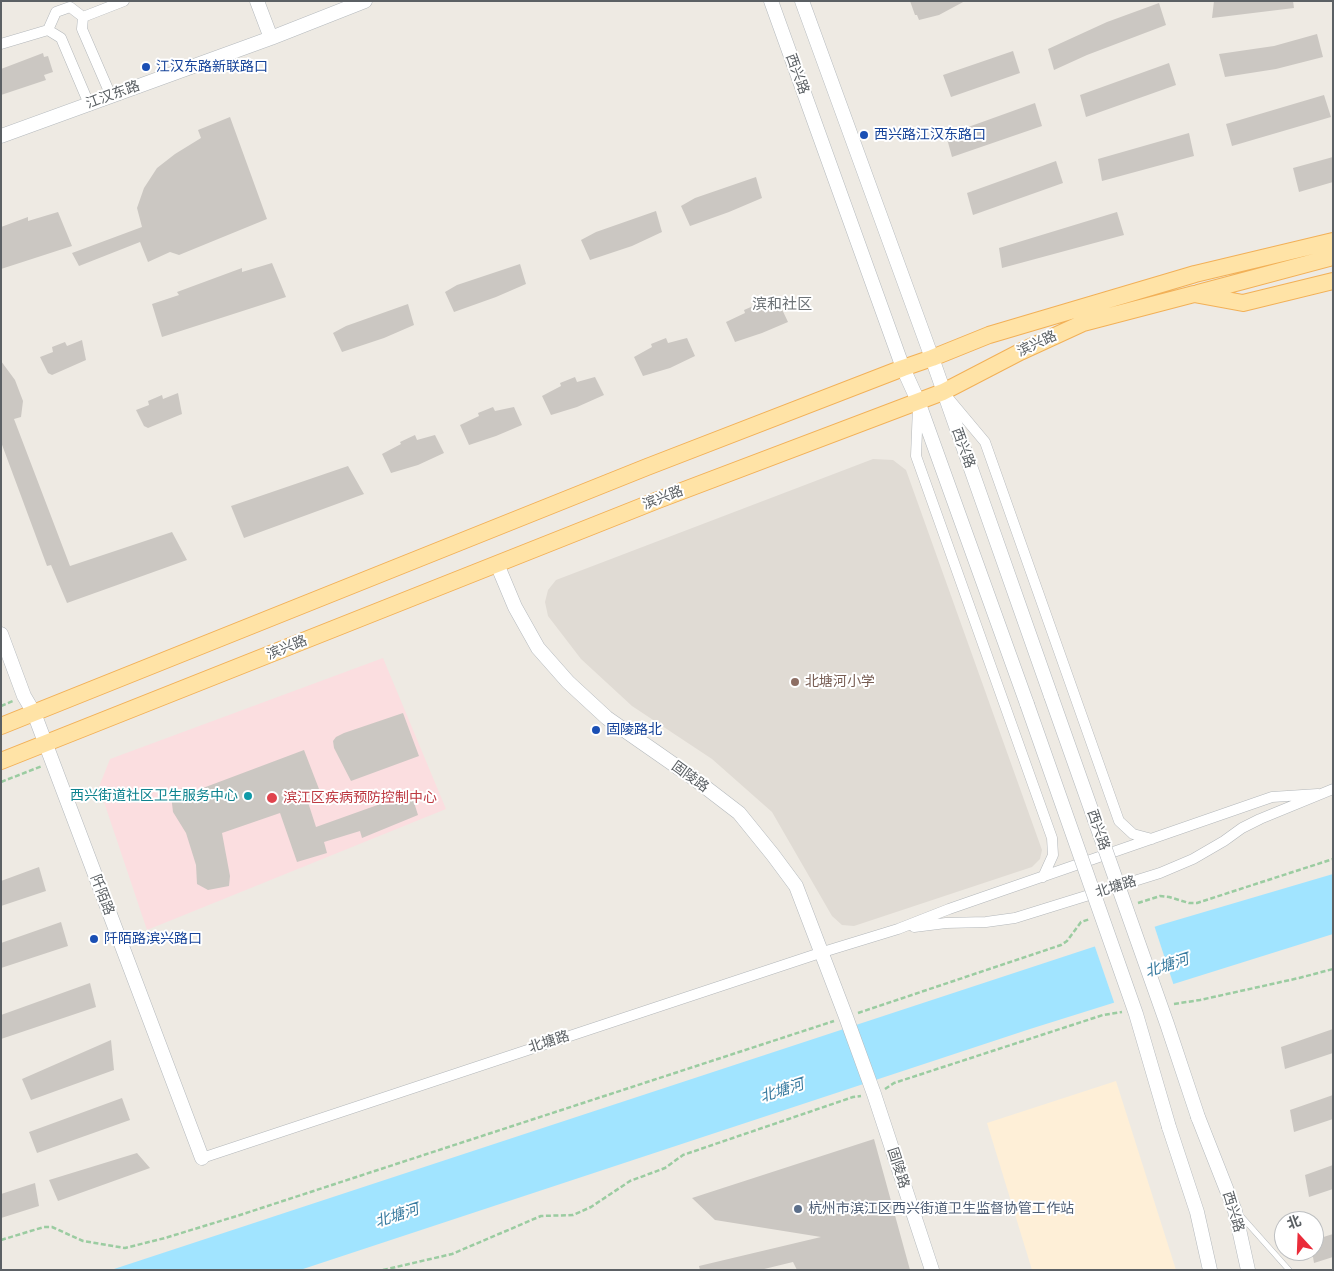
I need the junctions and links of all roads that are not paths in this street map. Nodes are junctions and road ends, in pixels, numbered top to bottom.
1 (124, 1) edge
2 (257, 1) edge
3 (365, 1) edge
4 (771, 1) edge
5 (802, 1) edge
6 (83, 17) junction
7 (48, 30) junction
8 (271, 38) junction
9 (1, 44) edge
10 (111, 96) junction
11 (89, 104) junction
12 (1, 136) edge
13 (1333, 241) edge
14 (1333, 257) edge
15 (1333, 281) edge
16 (1194, 294) junction
17 (932, 358) junction
18 (903, 368) junction
19 (943, 392) junction
20 (918, 400) junction
21 (497, 564) junction
22 (1, 634) edge
23 (34, 713) junction
24 (1, 726) edge
25 (44, 744) junction
26 (1, 761) edge
27 (1333, 789) edge
28 (1318, 794) junction
29 (1152, 839) junction
30 (1043, 877) junction
31 (898, 929) junction
32 (823, 952) junction
33 (202, 1158) joint
34 (1235, 1210) junction
35 (932, 1270) edge
36 (1210, 1270) edge
37 (1248, 1270) edge
38 (1289, 1270) edge

1 - 6 street
2 - 8 main road
3 - 8 main road, 江汉东路
4 - 18 main road, 西兴路
5 - 17 main road, 西兴路
6 - 7 street
6 - 10 street
7 - 9 street
7 - 11 street
8 - 10 main road, 江汉东路
10 - 11 main road, 江汉东路
11 - 12 main road, 江汉东路
13 - 17 main road, 滨兴路
14 - 16 main road
15 - 16 main road, 滨兴路
16 - 19 main road, 滨兴路
17 - 18 main road, 滨兴路
17 - 19 main road, 西兴路
18 - 20 main road, 西兴路
18 - 23 main road, 滨兴路
19 - 20 main road, 滨兴路
19 - 29 street, 西兴路
19 - 34 main road, 西兴路, bridge
20 - 21 main road, 滨兴路
20 - 30 street, 西兴路
20 - 36 main road, 西兴路, bridge
21 - 25 main road, 滨兴路
21 - 32 main road, 固陵路
22 - 23 main road, 阡陌路
23 - 24 main road, 滨兴路
23 - 25 main road, 阡陌路
25 - 26 main road, 滨兴路
25 - 33 main road, 阡陌路
27 - 28 street, 北塘路
28 - 29 street, 北塘路
28 - 31 street, 北塘路
29 - 30 street, 北塘路
30 - 31 street, 北塘路
31 - 32 street, 北塘路
32 - 33 street, 北塘路
32 - 35 main road, 固陵路
34 - 37 main road, 西兴路
34 - 38 lane

